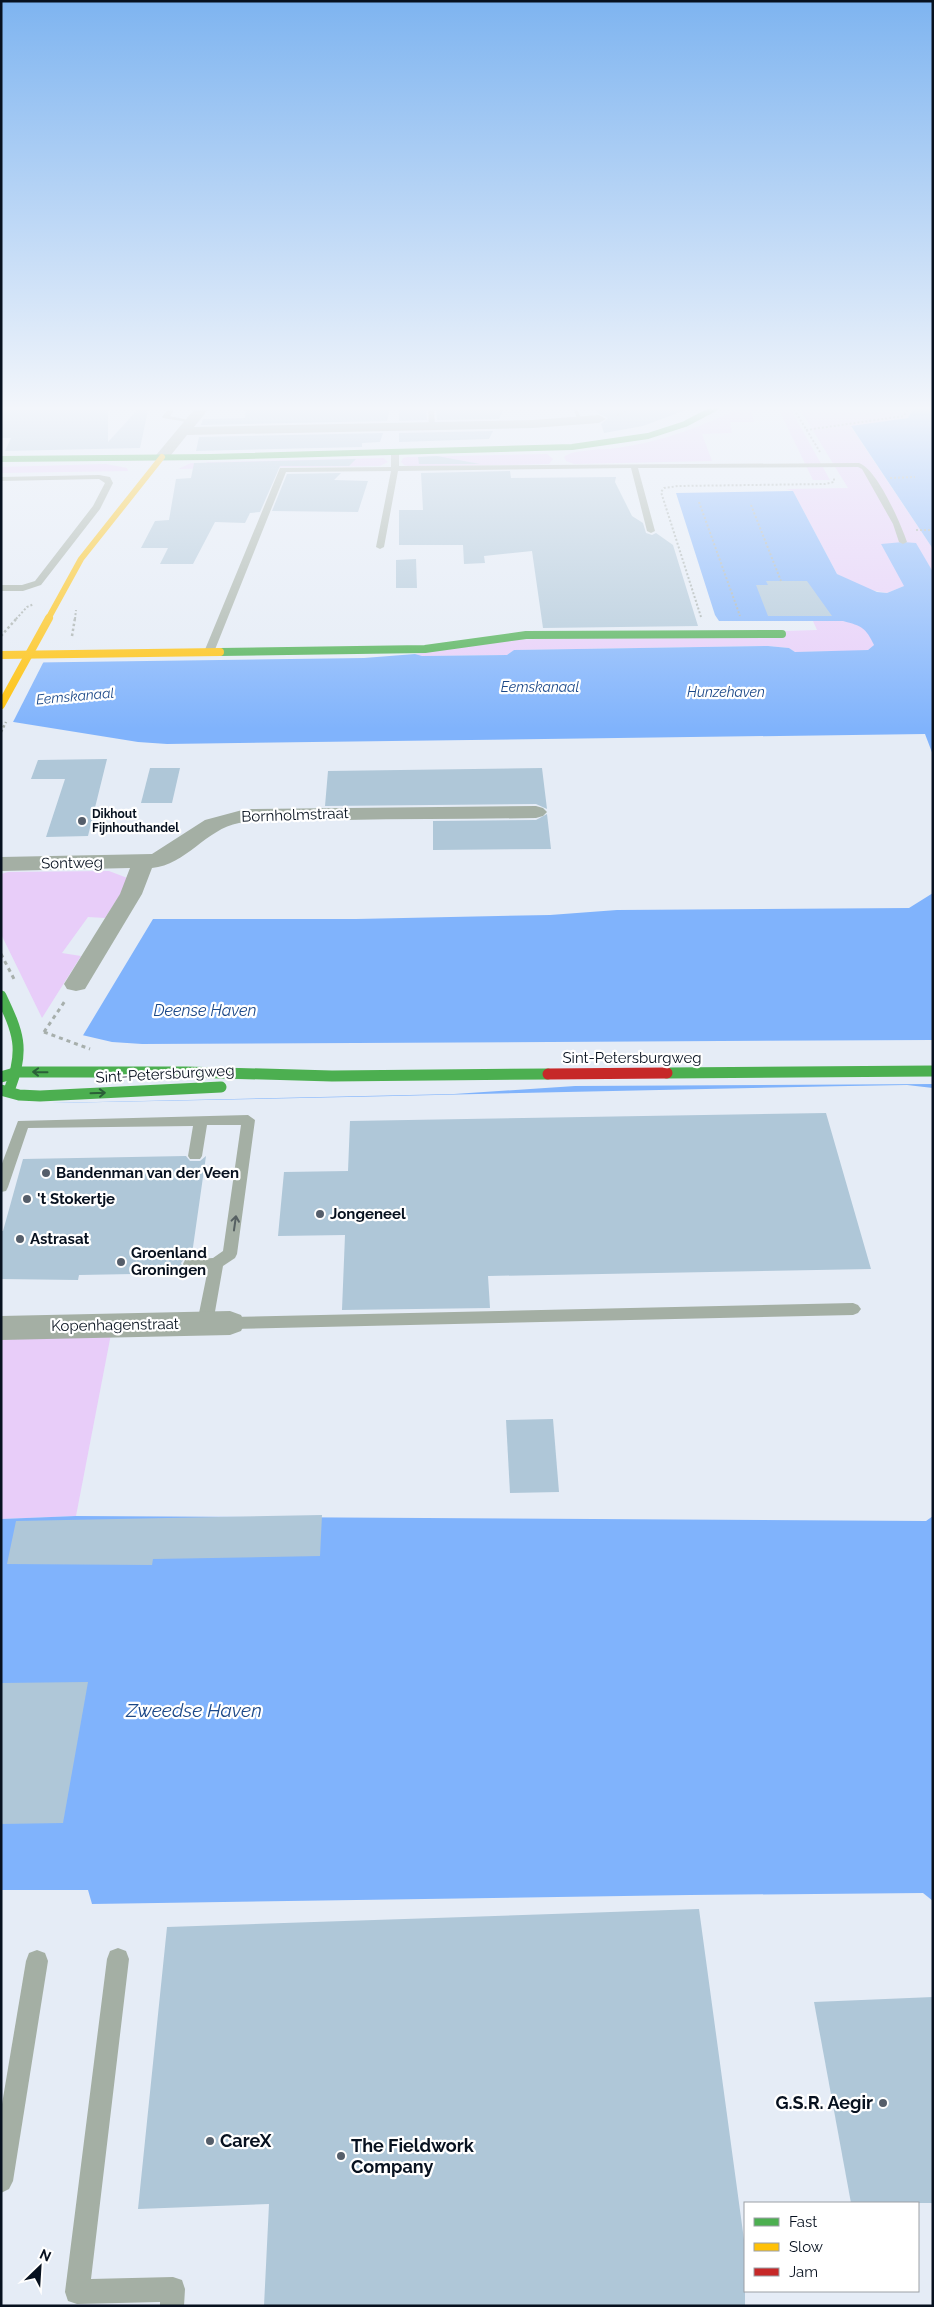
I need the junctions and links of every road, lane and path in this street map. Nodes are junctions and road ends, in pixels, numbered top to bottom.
1 (93, 514) edge
2 (115, 514) edge
3 (265, 514) edge
4 (386, 514) edge
5 (646, 514) edge
6 (668, 514) edge
7 (703, 514) edge
8 (754, 514) edge
9 (892, 514) edge
10 (915, 530) dead end
11 (933, 530) edge
12 (651, 531) dead end
13 (903, 542) dead end
14 (380, 547) dead end
15 (781, 581) dead end
16 (1, 588) edge
17 (36, 603) dead end
18 (77, 607) dead end
19 (748, 616) dead end
20 (706, 634) junction
21 (782, 634) dead end
22 (1, 636) edge
23 (209, 652) junction
24 (67, 654) junction
25 (1, 655) edge
26 (1, 705) edge
27 (536, 812) dead end
28 (143, 862) junction
29 (1, 864) edge
30 (76, 984) joint
31 (1, 996) edge
32 (78, 1046) dead end
33 (933, 1071) edge
34 (18, 1072) junction
35 (332, 1076) junction
36 (1, 1077) edge
37 (3, 1095) edge
38 (202, 1121) junction
39 (195, 1156) dead end
40 (1, 1187) edge
41 (190, 1264) dead end
42 (216, 1264) junction
43 (853, 1309) dead end
44 (218, 1323) junction
45 (1, 1328) edge
46 (118, 1960) dead end
47 (38, 1961) dead end
48 (1, 2181) edge
49 (172, 2306) edge

1 - 16 lane
2 - 26 street
3 - 23 lane
4 - 14 lane
5 - 12 lane
6 - 20 path
7 - 19 path
8 - 15 path
9 - 13 lane
10 - 11 path
17 - 22 path
18 - 24 path
20 - 21 street
20 - 23 street
23 - 24 street
24 - 25 street
27 - 28 street, Bornholmstraat
28 - 29 street, Sontweg
28 - 30 street
30 - 32 path
31 - 34 street
33 - 35 street, Sint-Petersburgweg
35 -> 34 street, Sint-Petersburgweg
34 - 36 street, Sint-Petersburgweg
34 - 37 street
37 -> 35 street, Sint-Petersburgweg
38 - 39 lane
38 - 40 lane
42 -> 38 lane
41 - 42 lane
42 - 44 lane
43 - 44 lane
44 - 45 street, Kopenhagenstraat
46 - 49 lane
47 - 48 lane

